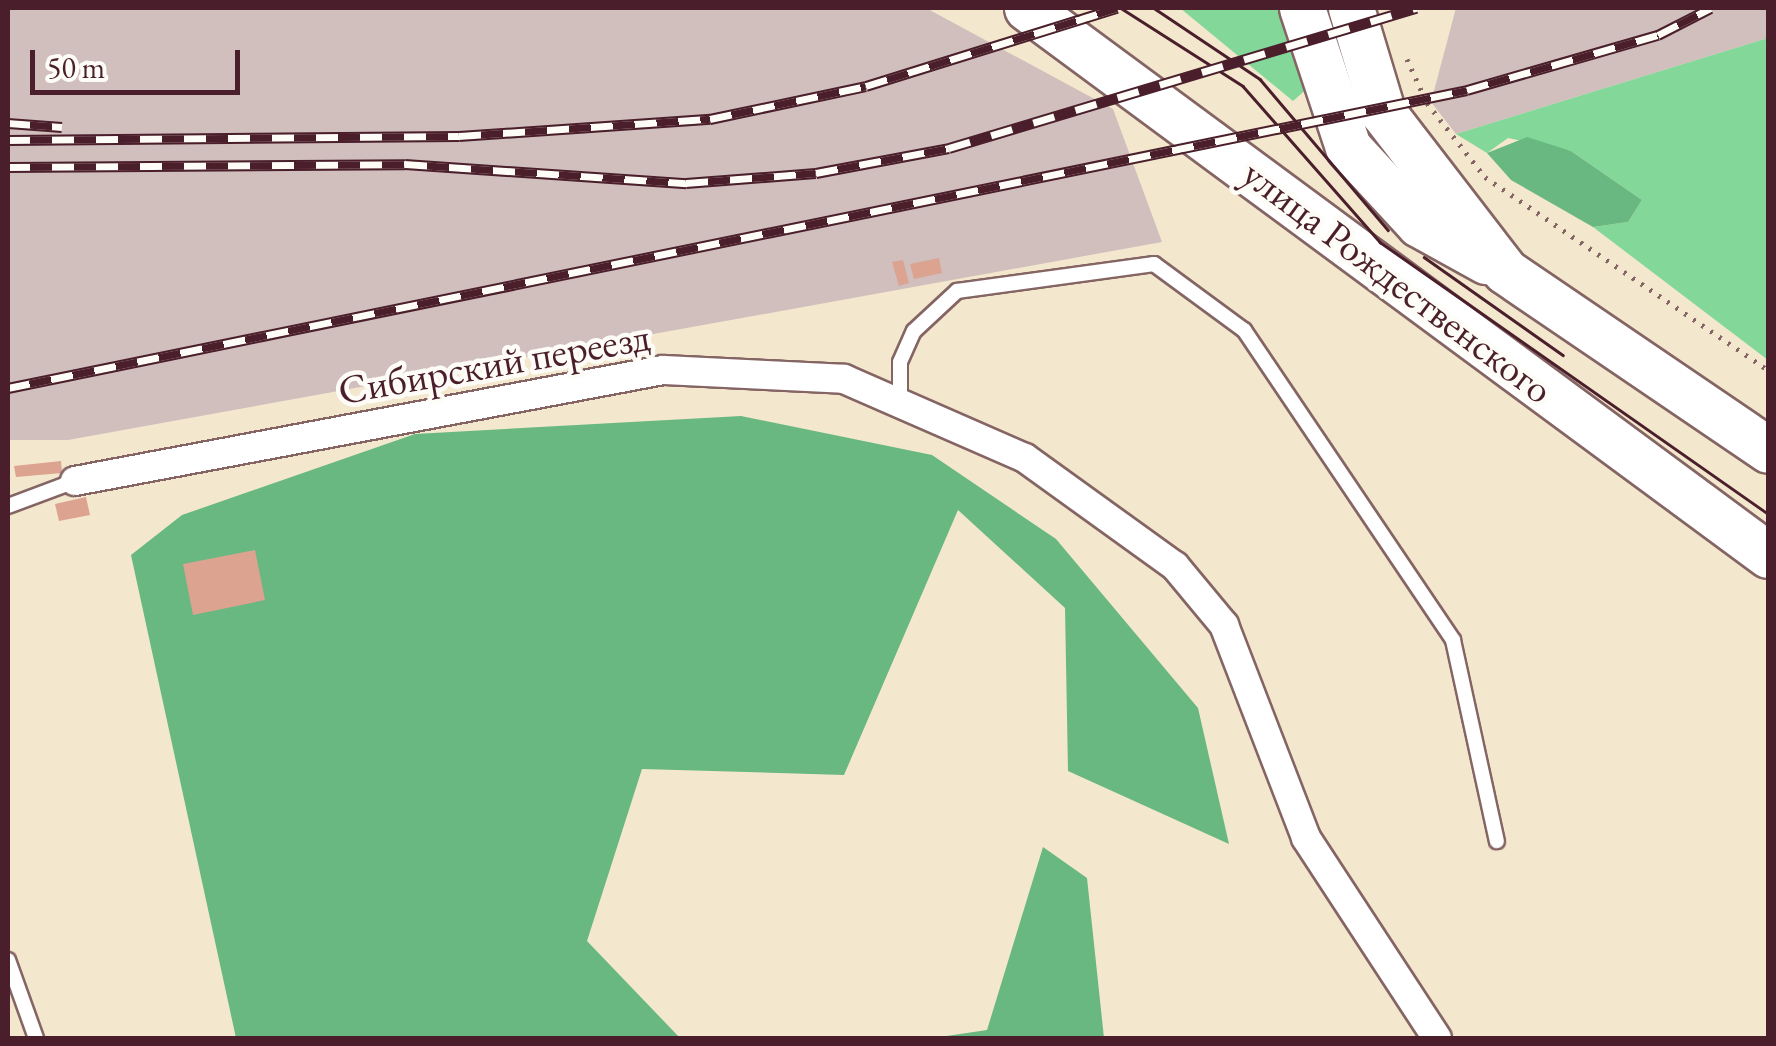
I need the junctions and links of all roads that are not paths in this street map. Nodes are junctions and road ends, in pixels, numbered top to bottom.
1 (1027, 8) edge
2 (1302, 8) edge
3 (1350, 8) edge
4 (1505, 271) junction
5 (900, 404) junction
6 (1768, 450) edge
7 (76, 481) joint
8 (8, 506) edge
9 (1768, 554) edge
10 (1497, 840) dead end
11 (8, 960) edge
12 (14, 997) edge
13 (36, 1038) edge
14 (1436, 1038) edge

1 - 9 main road, улица Рождественского
2 - 4 main road
3 - 4 main road, улица Рождественского
4 - 6 main road, улица Рождественского
5 - 7 street, Сибирский переезд
5 - 10 lane
5 - 14 street, Сибирский переезд
7 - 8 lane
11 - 12 lane
12 - 13 lane

